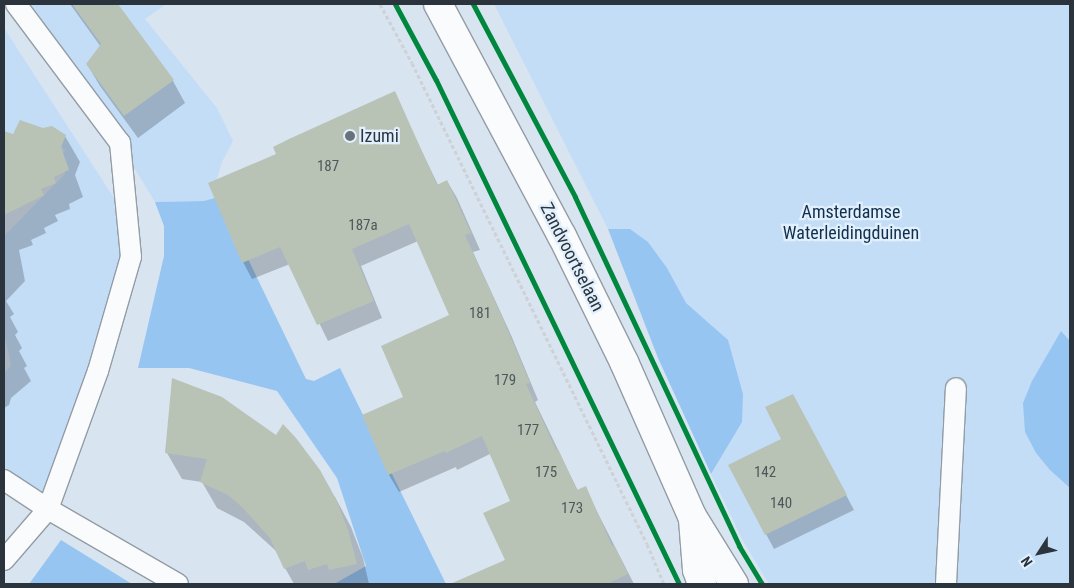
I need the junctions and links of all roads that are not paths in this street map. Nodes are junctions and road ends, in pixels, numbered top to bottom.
1 (16, 4) edge
2 (438, 4) edge
3 (956, 388) dead end
4 (4, 480) edge
5 (48, 509) junction
6 (692, 516) junction
7 (4, 560) edge
8 (178, 584) edge
9 (702, 584) edge
10 (734, 584) edge
11 (946, 584) edge

1 - 5 lane
2 - 6 main road, Zandvoortselaan
3 - 11 lane
4 - 5 lane
5 - 7 lane
5 - 8 lane
6 - 9 main road, Zandvoortselaan
6 - 10 main road, Zandvoortselaan

